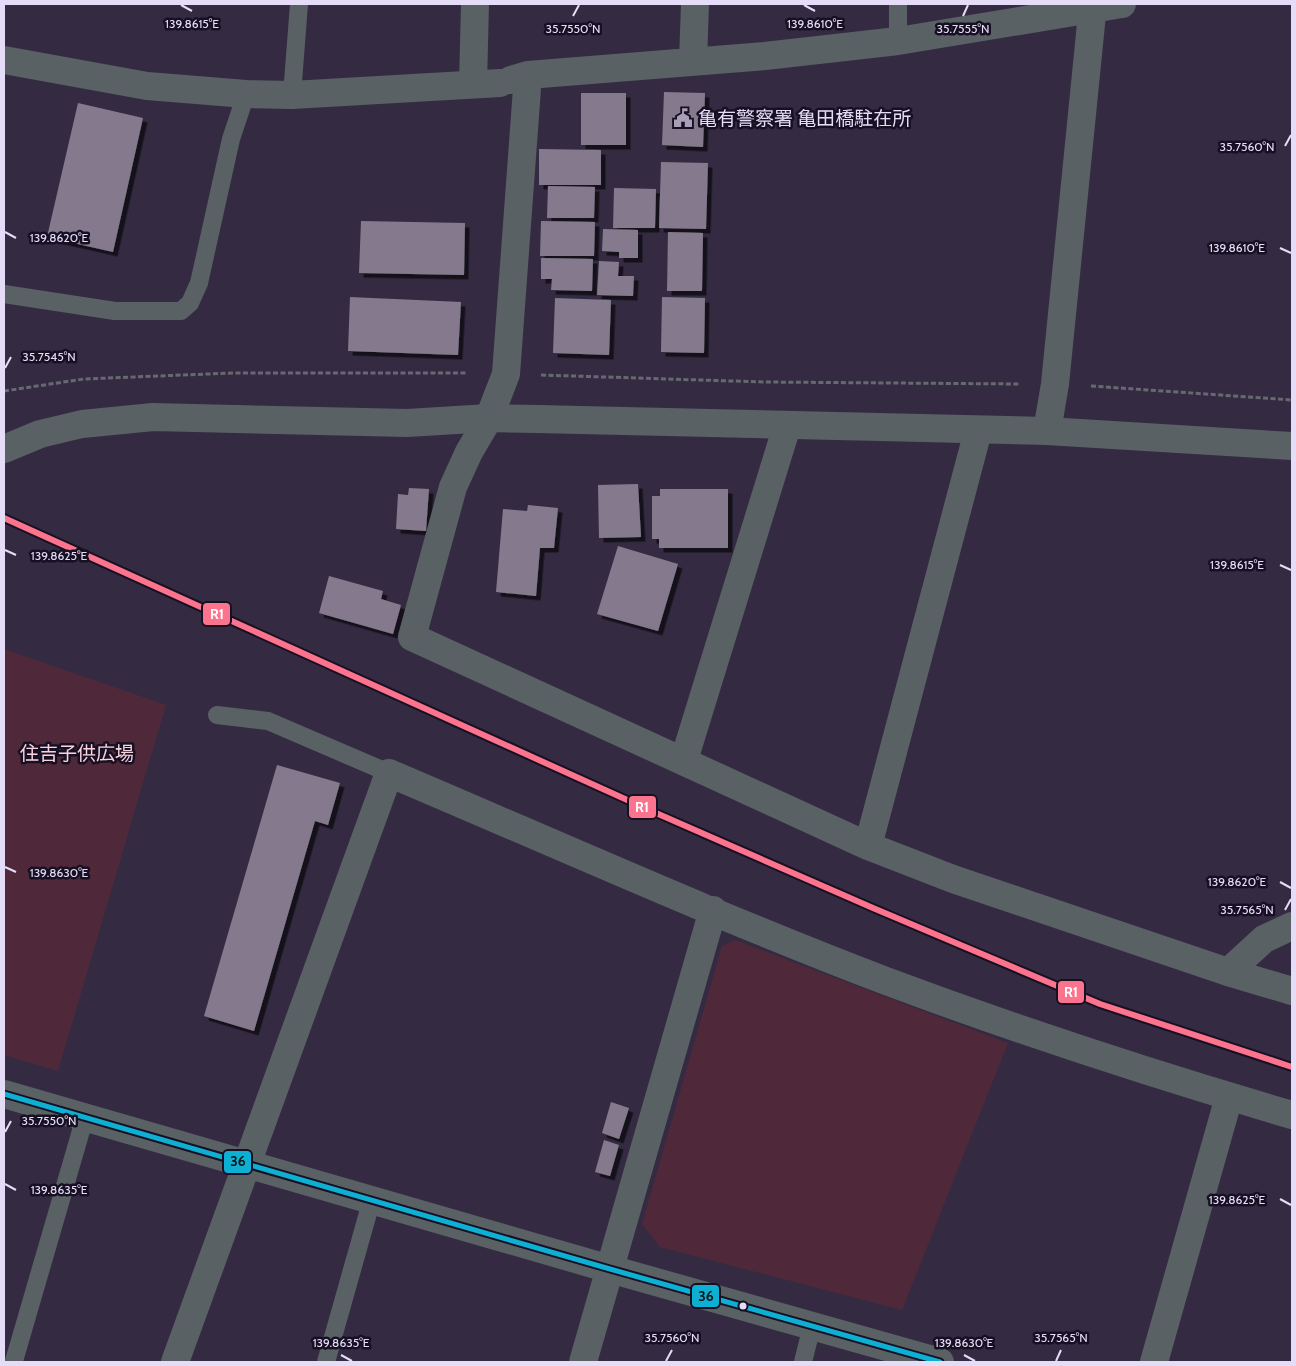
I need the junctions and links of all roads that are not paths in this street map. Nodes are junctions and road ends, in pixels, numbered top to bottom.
1 (299, 4) edge
2 (475, 4) edge
3 (695, 4) edge
4 (898, 4) edge
5 (1122, 4) edge
6 (1093, 7) edge
7 (898, 41) junction
8 (4, 60) edge
9 (693, 61) junction
10 (528, 75) junction
11 (486, 84) junction
12 (246, 94) junction
13 (292, 94) junction
14 (4, 294) edge
15 (489, 418) junction
16 (787, 426) junction
17 (978, 431) junction
18 (1047, 431) junction
19 (1292, 446) edge
20 (4, 449) edge
21 (217, 715) dead end
22 (684, 760) junction
23 (389, 773) junction
24 (868, 846) junction
25 (713, 910) junction
26 (1292, 926) edge
27 (1228, 972) junction
28 (1292, 991) edge
29 (4, 1094) edge
30 (1229, 1097) junction
31 (1292, 1115) edge
32 (85, 1117) junction
33 (248, 1164) junction
34 (372, 1199) junction
35 (610, 1269) junction
36 (812, 1326) junction
37 (14, 1361) dead end
38 (175, 1362) edge
39 (326, 1362) edge
40 (583, 1362) edge
41 (803, 1362) edge
42 (940, 1362) edge
43 (1154, 1362) edge

1 - 13 lane
2 - 11 street
3 - 9 street
4 - 7 lane
5 - 6 street
6 - 7 street
6 - 18 street
7 - 9 street
8 - 12 street
9 - 10 street
10 - 11 street
10 - 15 street
11 - 13 street
12 - 13 street
12 - 14 lane
15 - 16 street
15 - 20 street
15 - 22 street
16 - 17 street
16 - 22 street
17 - 18 street
17 - 24 street
18 - 19 street
21 - 23 lane
22 - 24 street
23 - 25 street
23 - 33 street
24 - 27 street
25 - 30 street
25 - 35 street
26 - 27 street
27 - 28 street
29 - 32 street
30 - 31 street
30 - 43 street
32 - 33 street
32 - 37 lane
33 - 34 street
33 - 38 street
34 - 35 street
34 - 39 lane
35 - 36 street
35 - 40 street
36 - 41 lane
36 - 42 street

